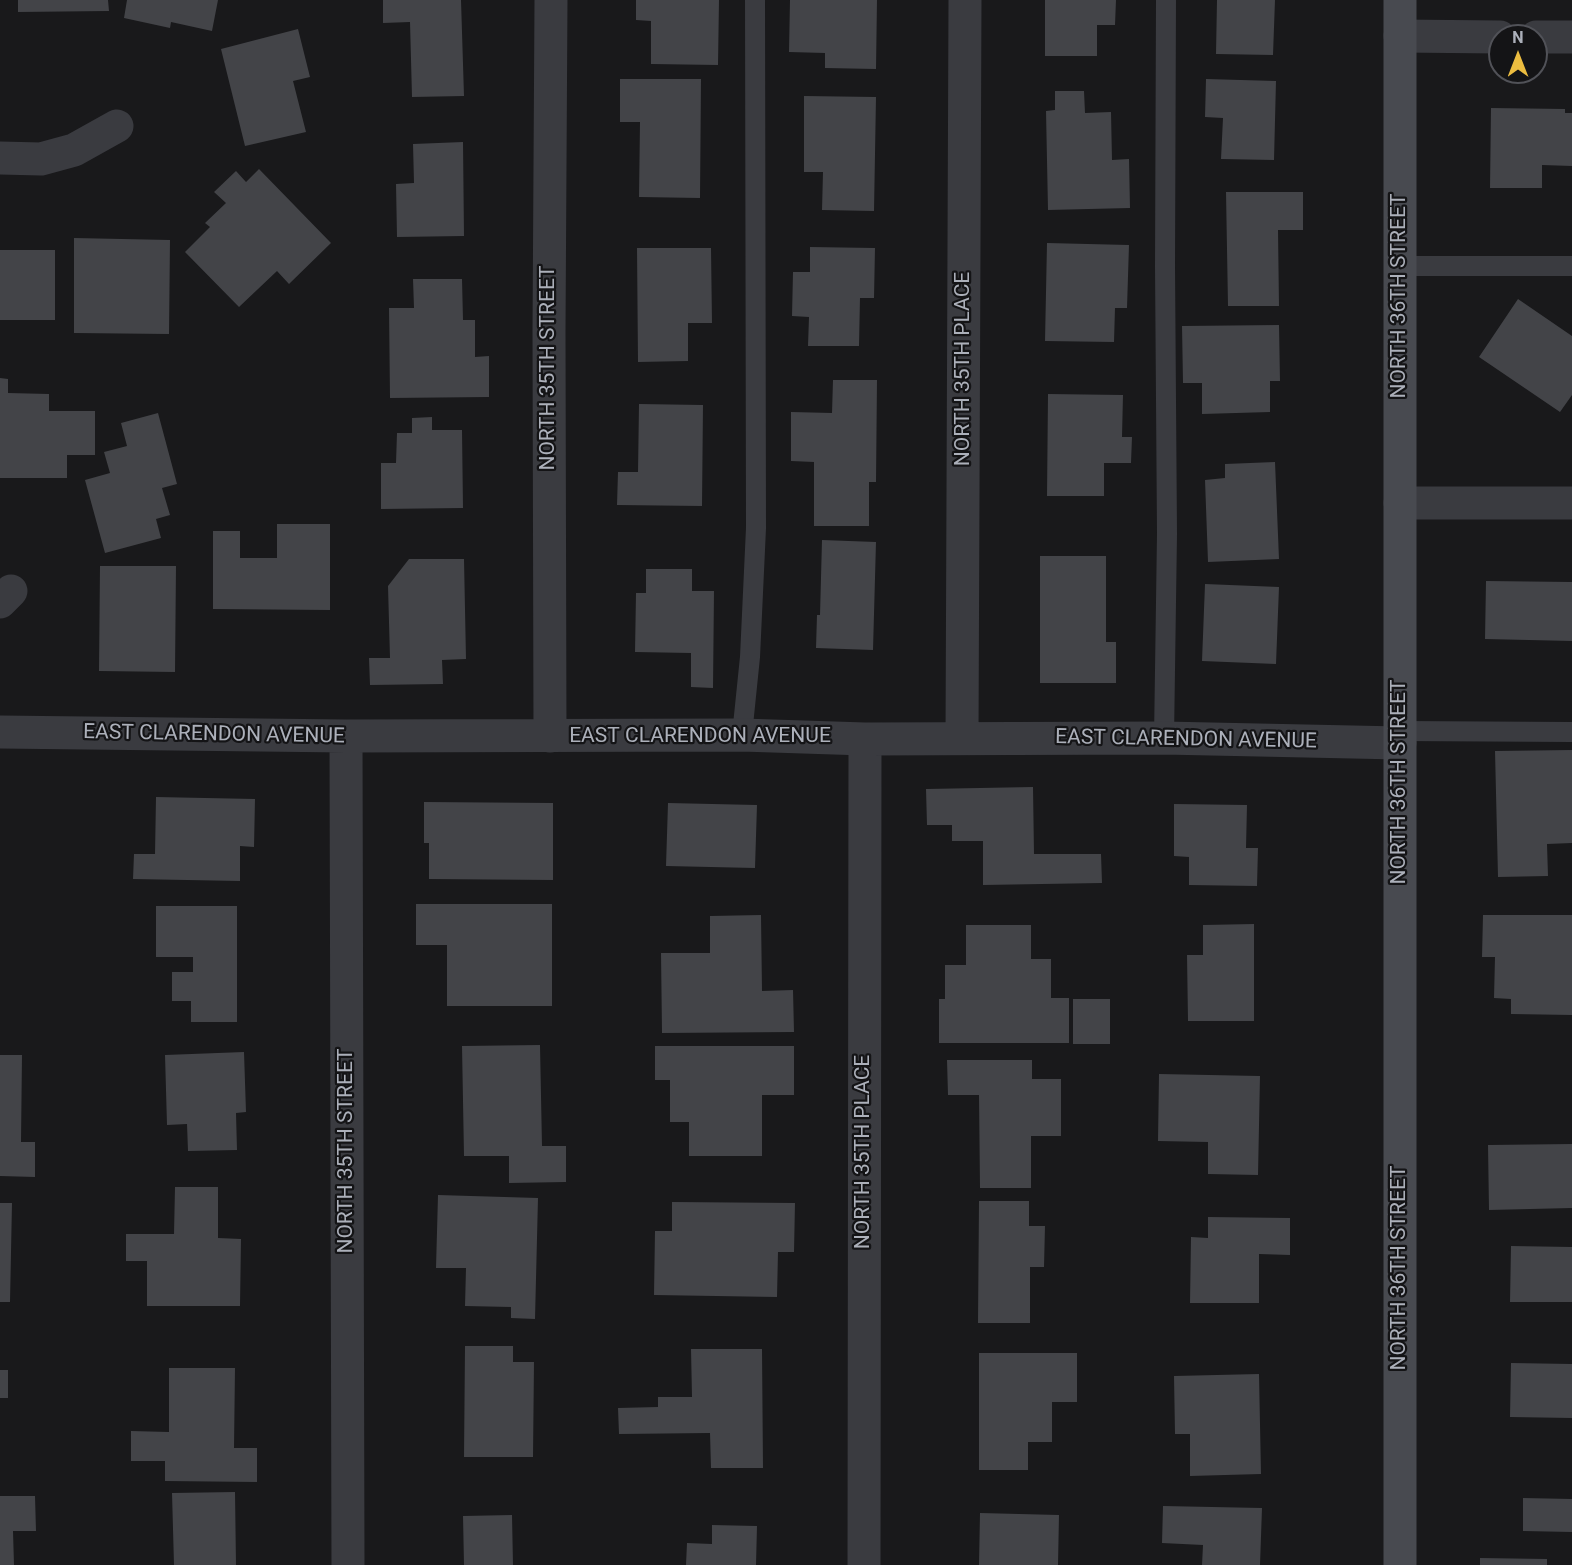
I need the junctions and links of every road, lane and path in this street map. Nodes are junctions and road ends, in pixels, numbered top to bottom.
1 (550, 0) edge
2 (755, 0) edge
3 (965, 0) edge
4 (1166, 0) edge
5 (1400, 0) edge
6 (1400, 36) junction
7 (1488, 37) edge
8 (1548, 37) edge
9 (1572, 37) edge
10 (117, 126) dead end
11 (0, 158) edge
12 (1400, 266) junction
13 (1572, 266) edge
14 (1400, 503) junction
15 (1572, 503) edge
16 (0, 732) edge
17 (1572, 732) edge
18 (742, 735) junction
19 (346, 736) junction
20 (550, 736) junction
21 (1400, 737) junction
22 (962, 738) junction
23 (1164, 738) junction
24 (865, 739) junction
25 (348, 1565) edge
26 (864, 1565) edge
27 (1400, 1565) edge

1 - 20 street, NORTH 35TH STREET
2 - 18 lane
3 - 22 street, NORTH 35TH PLACE
4 - 23 lane
5 - 6 main road, NORTH 36TH STREET
6 - 7 street
6 - 12 main road, NORTH 36TH STREET
8 - 9 street
10 - 11 street
12 - 13 lane
12 - 14 main road, NORTH 36TH STREET
14 - 15 street
14 - 21 main road, NORTH 36TH STREET
16 - 19 street, EAST CLARENDON AVENUE
17 - 21 lane
18 - 20 street, EAST CLARENDON AVENUE
18 - 24 street, EAST CLARENDON AVENUE
19 - 20 street, EAST CLARENDON AVENUE
19 - 25 street, NORTH 35TH STREET
21 - 23 street, EAST CLARENDON AVENUE
21 - 27 main road, NORTH 36TH STREET
22 - 23 street, EAST CLARENDON AVENUE
22 - 24 street, EAST CLARENDON AVENUE
24 - 26 street, NORTH 35TH PLACE

